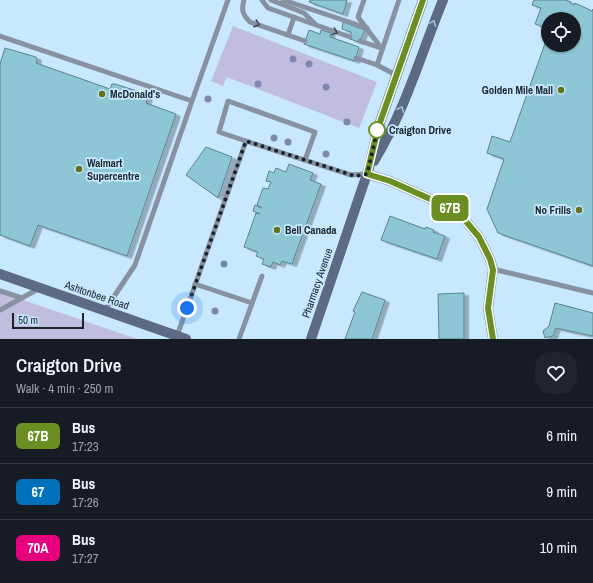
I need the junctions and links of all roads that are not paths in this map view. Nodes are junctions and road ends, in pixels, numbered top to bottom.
1 (228, 0) edge
2 (244, 0) edge
3 (262, 0) edge
4 (271, 0) edge
5 (283, 0) edge
6 (364, 0) edge
7 (399, 0) edge
8 (443, 0) edge
9 (420, 1) edge
10 (294, 17) junction
11 (317, 25) junction
12 (367, 28) junction
13 (288, 35) junction
14 (0, 36) edge
15 (350, 37) dead end
16 (305, 40) dead end
17 (360, 41) dead end
18 (382, 48) junction
19 (356, 58) dead end
20 (377, 65) junction
21 (396, 75) junction
22 (192, 101) junction
23 (246, 141) junction
24 (305, 160) junction
25 (368, 171) junction
26 (493, 270) junction
27 (0, 274) edge
28 (262, 276) dead end
29 (195, 284) junction
30 (41, 288) junction
31 (0, 291) edge
32 (593, 293) edge
33 (22, 298) junction
34 (252, 303) junction
35 (0, 310) edge
36 (105, 310) junction
37 (182, 337) edge
38 (239, 339) edge
39 (311, 339) edge
40 (493, 339) edge

1 - 22 lane
2 -> 13 lane
3 - 10 lane
4 - 11 lane
5 - 12 lane
6 - 12 lane
7 - 18 lane
25 -> 8 street, Pharmacy Avenue
9 - 21 street, Pharmacy Avenue
10 - 11 lane
10 - 13 lane
11 -> 15 lane
12 - 18 lane
13 - 16 lane
14 - 22 lane
17 - 18 lane
18 - 20 lane
19 - 20 lane
20 - 21 lane
21 - 25 street, Pharmacy Avenue
22 - 36 lane
23 - 24 lane
23 - 24 lane
23 - 29 lane
24 - 25 lane
25 - 26 street
25 - 39 street, Pharmacy Avenue
26 - 32 lane
26 - 40 street
27 - 30 street, Ashtonbee Road
28 - 34 lane
29 - 34 lane
29 - 37 lane
30 - 33 lane
30 - 36 street, Ashtonbee Road
31 - 33 lane
33 - 35 lane
34 - 38 lane
36 - 37 street, Ashtonbee Road

